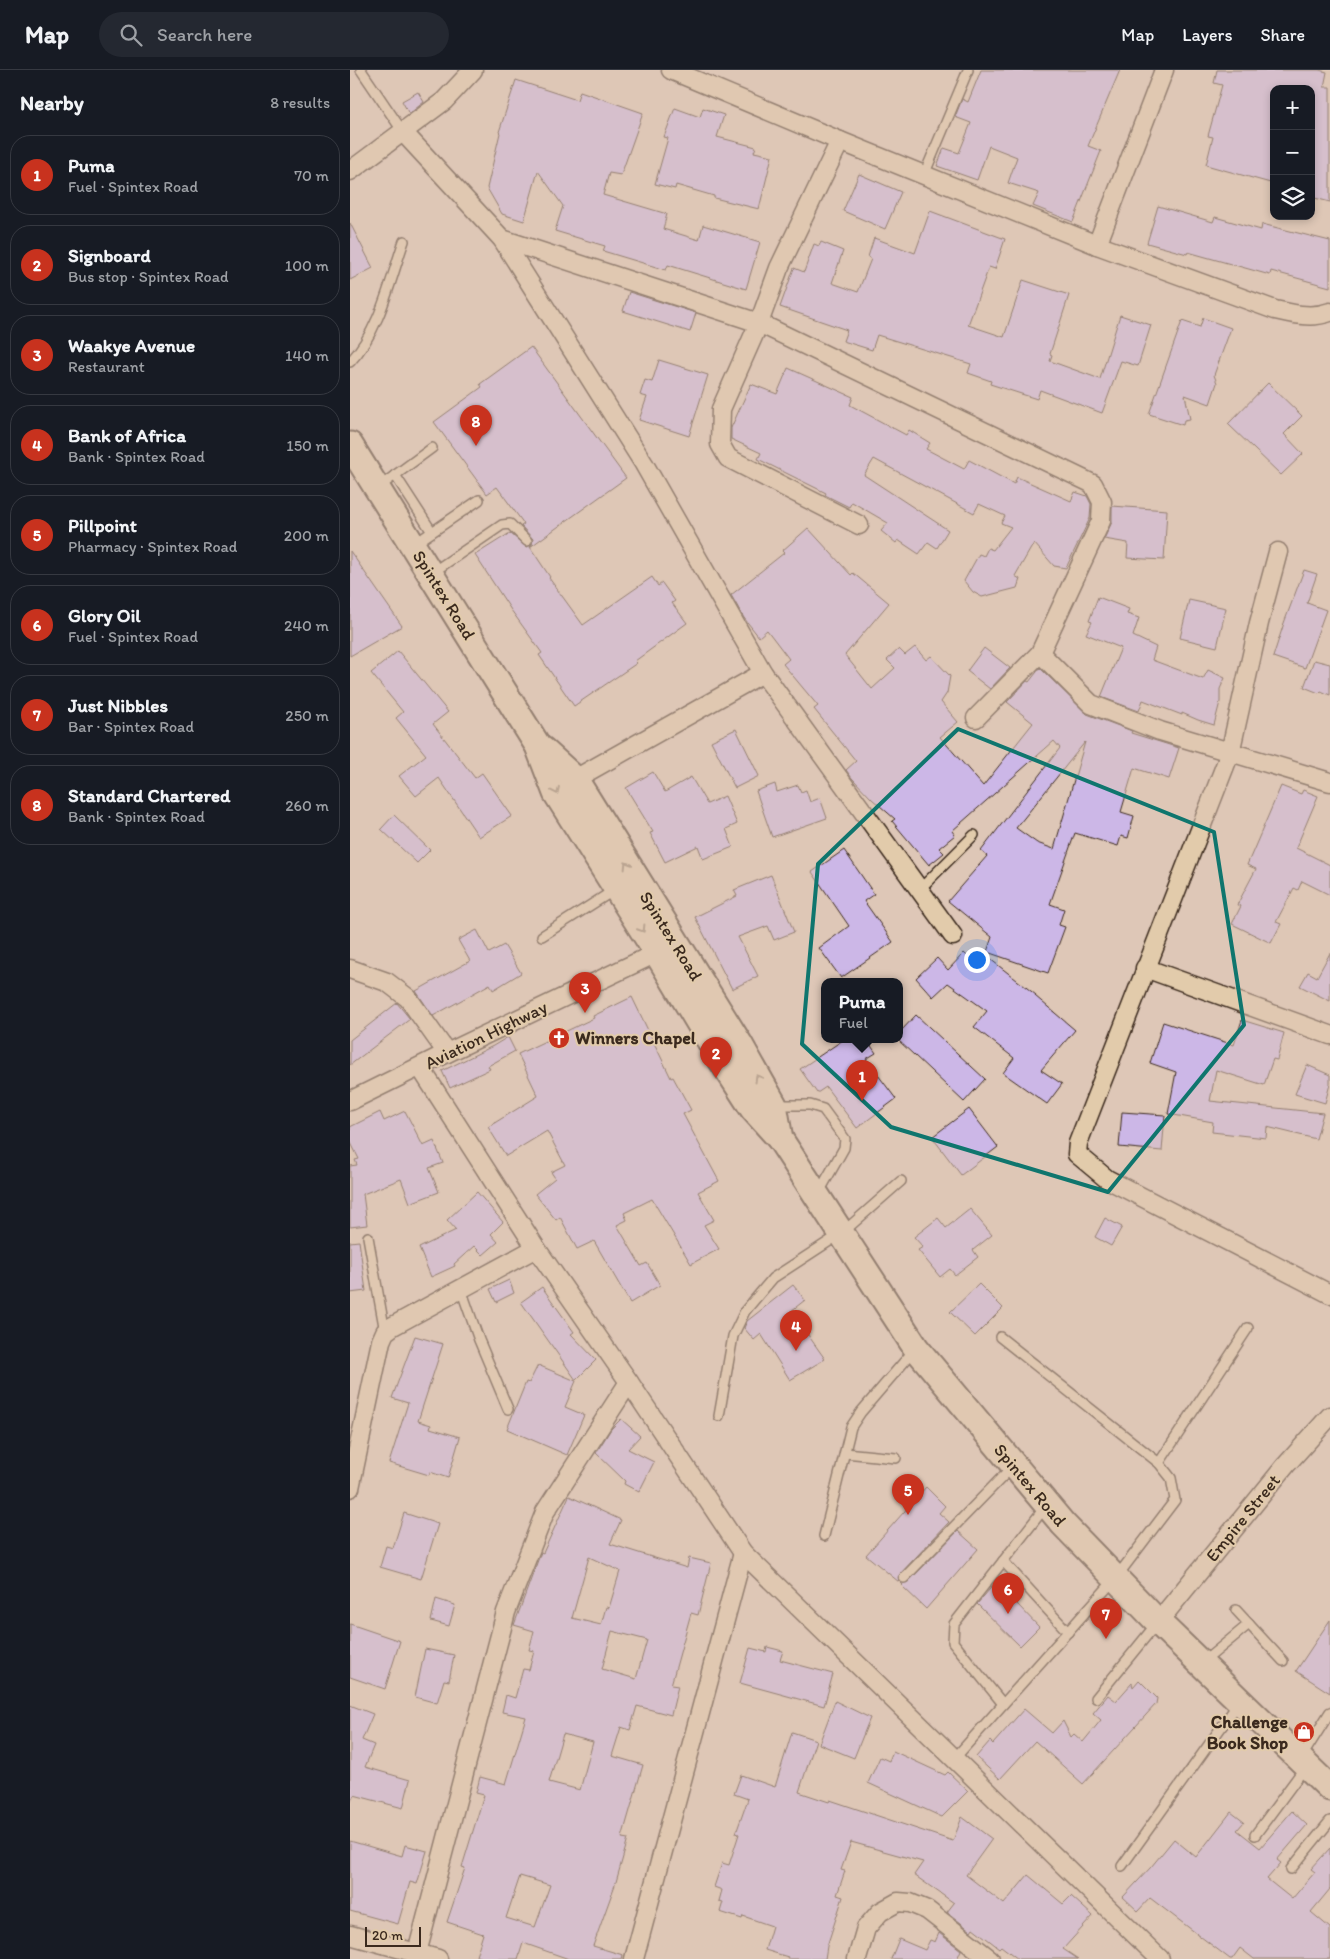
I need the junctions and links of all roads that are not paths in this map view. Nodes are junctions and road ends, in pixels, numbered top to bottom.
1 (361, 70) edge
2 (473, 70) edge
3 (671, 70) edge
4 (968, 70) edge
5 (1164, 70) edge
6 (403, 132) junction
7 (840, 141) junction
8 (350, 171) edge
9 (924, 175) junction
10 (502, 239) junction
11 (404, 241) dead end
12 (1097, 245) junction
13 (1330, 312) edge
14 (759, 323) junction
15 (350, 362) edge
16 (351, 448) edge
17 (432, 448) dead end
18 (386, 482) junction
19 (479, 500) dead end
20 (859, 525) dead end
21 (422, 538) junction
22 (527, 541) dead end
23 (1278, 552) dead end
24 (430, 574) junction
25 (1040, 653) junction
26 (763, 673) junction
27 (976, 718) dead end
28 (538, 746) junction
29 (1230, 752) junction
30 (574, 779) junction
31 (1330, 782) edge
32 (974, 835) dead end
33 (616, 889) junction
34 (920, 889) junction
35 (542, 936) dead end
36 (953, 936) dead end
37 (666, 948) junction
38 (1145, 968) junction
39 (350, 969) edge
40 (1330, 1035) edge
41 (447, 1053) junction
42 (420, 1067) junction
43 (350, 1101) edge
44 (774, 1105) junction
45 (780, 1139) junction
46 (901, 1181) dead end
47 (817, 1196) junction
48 (842, 1233) junction
49 (368, 1237) dead end
50 (536, 1248) junction
51 (461, 1289) junction
52 (1330, 1294) edge
53 (1248, 1328) dead end
54 (386, 1332) junction
55 (1000, 1337) dead end
56 (916, 1348) junction
57 (629, 1382) junction
58 (508, 1409) dead end
59 (719, 1416) dead end
60 (1330, 1416) edge
61 (845, 1453) junction
62 (896, 1458) dead end
63 (1159, 1463) junction
64 (1014, 1466) junction
65 (353, 1468) edge
66 (350, 1488) edge
67 (1047, 1505) junction
68 (824, 1536) dead end
69 (743, 1553) junction
70 (1003, 1561) junction
71 (904, 1578) dead end
72 (1115, 1579) junction
73 (1236, 1610) dead end
74 (1158, 1622) junction
75 (1249, 1624) junction
76 (1068, 1632) junction
77 (1283, 1661) dead end
78 (1202, 1664) junction
79 (1096, 1698) dead end
80 (1240, 1701) junction
81 (1003, 1704) junction
82 (1329, 1715) edge
83 (954, 1758) junction
84 (1303, 1763) junction
85 (1330, 1788) edge
86 (1330, 1821) edge
87 (1255, 1835) dead end
88 (1122, 1866) dead end
89 (1291, 1869) dead end
90 (350, 1935) edge
91 (417, 1953) junction
92 (438, 1959) edge
93 (634, 1959) edge
94 (856, 1959) edge
95 (990, 1959) edge
96 (1160, 1959) edge

1 - 6 lane
2 - 6 street
3 - 7 street
4 - 9 lane
5 - 12 street
6 - 8 street
6 - 10 street
7 - 9 street
7 - 14 street
9 - 12 street
10 - 14 street
10 - 26 street
11 - 15 lane
12 - 13 street
14 - 20 street
14 - 25 street
16 - 18 main road, Spintex Road
17 - 18 lane
18 - 21 main road, Spintex Road
19 - 21 lane
21 - 24 main road, Spintex Road
22 - 24 lane
23 - 29 street
24 - 28 main road, Spintex Road
25 - 27 street
25 - 29 street
26 - 30 street
26 - 34 street
28 - 30 main road, Spintex Road
28 -> 33 main road, Spintex Road
29 - 31 street
29 - 38 street
37 -> 30 main road, Spintex Road
32 - 34 lane
33 - 35 lane
33 -> 37 main road, Spintex Road
34 - 36 street
37 - 41 street, Aviation Highway
44 -> 37 main road, Spintex Road
37 - 45 main road, Spintex Road
38 - 40 street
38 - 52 street
39 - 41 street
41 - 42 street, Aviation Highway
42 - 43 street, Aviation Highway
42 - 50 street
44 - 45 main road, Spintex Road
44 - 47 lane
45 - 47 main road, Spintex Road
46 - 48 lane
47 - 48 main road, Spintex Road
48 - 56 main road, Spintex Road
48 - 59 lane
49 - 54 lane
50 - 51 street
50 - 57 street
51 - 54 street
51 - 58 lane
53 - 63 lane
54 - 65 street
55 - 63 lane
56 - 61 lane
56 - 64 main road, Spintex Road
57 - 69 street
57 - 91 street
60 - 74 street, Empire Street
61 - 62 lane
61 - 68 lane
63 - 72 lane
64 - 67 main road, Spintex Road
64 - 71 lane
65 - 66 street
67 - 70 lane
67 - 72 main road, Spintex Road
69 - 83 street
69 - 93 street
70 - 76 lane
70 - 81 lane
72 - 74 main road, Spintex Road
72 - 76 lane
73 - 75 lane
74 - 78 main road, Spintex Road
74 - 79 lane
75 - 77 lane
75 - 78 lane
76 - 81 lane
78 - 80 main road, Spintex Road
80 - 84 main road, Spintex Road
80 - 88 lane
81 - 83 lane
82 - 84 lane
83 - 96 street
84 - 85 main road, Spintex Road
84 - 87 lane
86 - 89 lane
90 - 91 street
91 - 92 street
94 - 95 street

